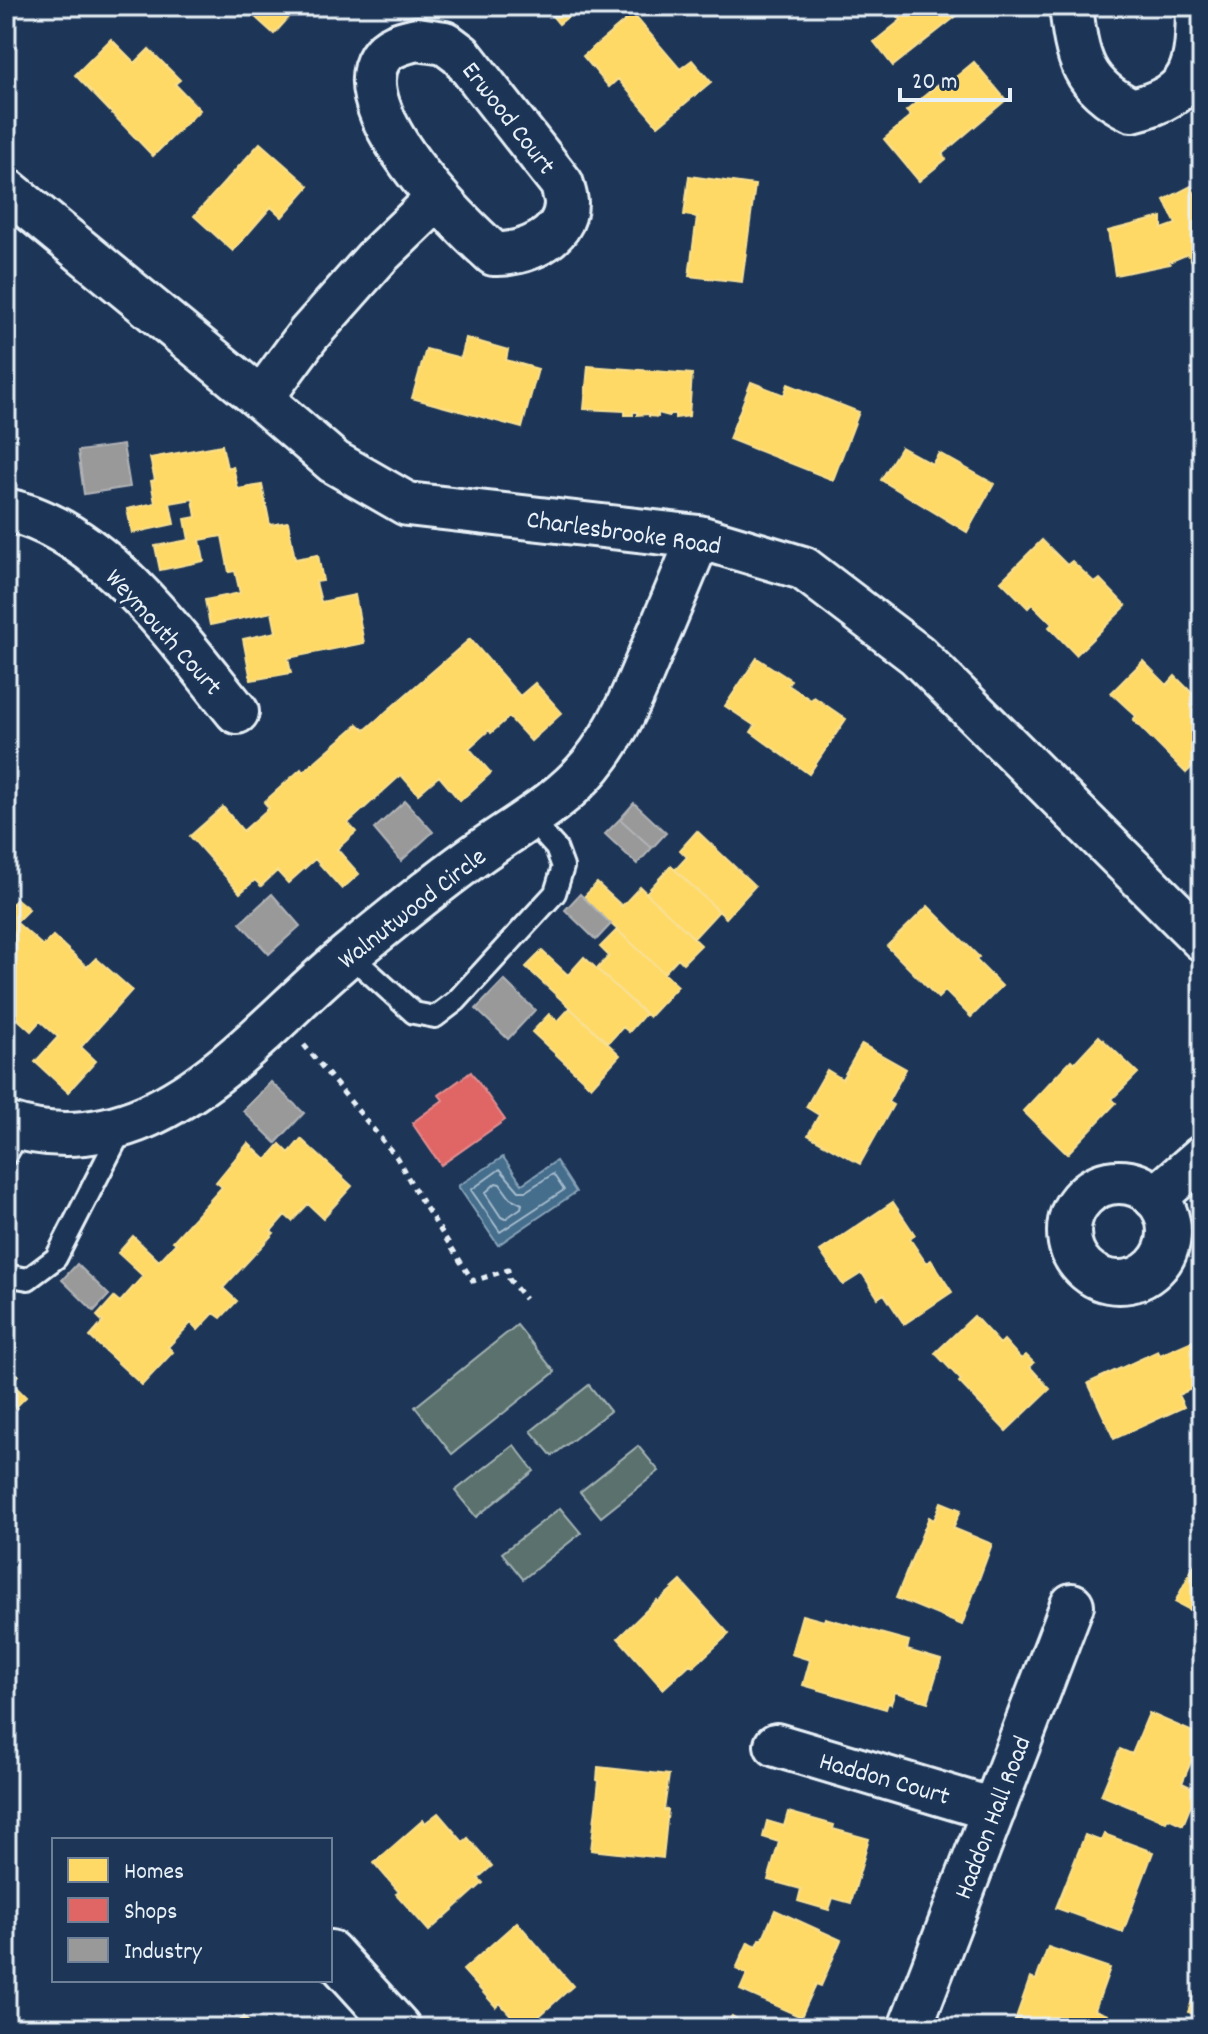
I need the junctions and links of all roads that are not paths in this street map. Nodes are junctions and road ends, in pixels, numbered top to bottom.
1 (1071, 6) edge
2 (1198, 6) edge
3 (6, 189) edge
4 (437, 199) junction
5 (261, 399) junction
6 (6, 510) edge
7 (699, 537) junction
8 (237, 712) dead end
9 (530, 819) junction
10 (1202, 939) edge
11 (349, 954) junction
12 (124, 1125) junction
13 (11, 1136) edge
14 (1202, 1157) edge
15 (1155, 1198) dead end
16 (6, 1275) edge
17 (1072, 1605) dead end
18 (776, 1745) dead end
19 (994, 1810) junction
20 (332, 1954) edge
21 (399, 2028) edge
22 (910, 2028) edge

1 - 2 street
3 - 5 street, Charlesbrooke Road
4 - 4 street, Erwood Court
4 - 5 street
5 - 7 street, Charlesbrooke Road
6 - 8 street, Weymouth Court
7 - 9 street, Walnutwood Circle
7 - 10 street, Charlesbrooke Road
9 - 11 street, Walnutwood Circle
9 - 11 lane
11 - 12 street, Walnutwood Circle
12 - 13 street, Walnutwood Circle
12 - 16 lane
14 - 15 street
17 - 19 street, Haddon Hall Road
18 - 19 street, Haddon Court
19 - 22 street, Haddon Hall Road
20 - 21 street

